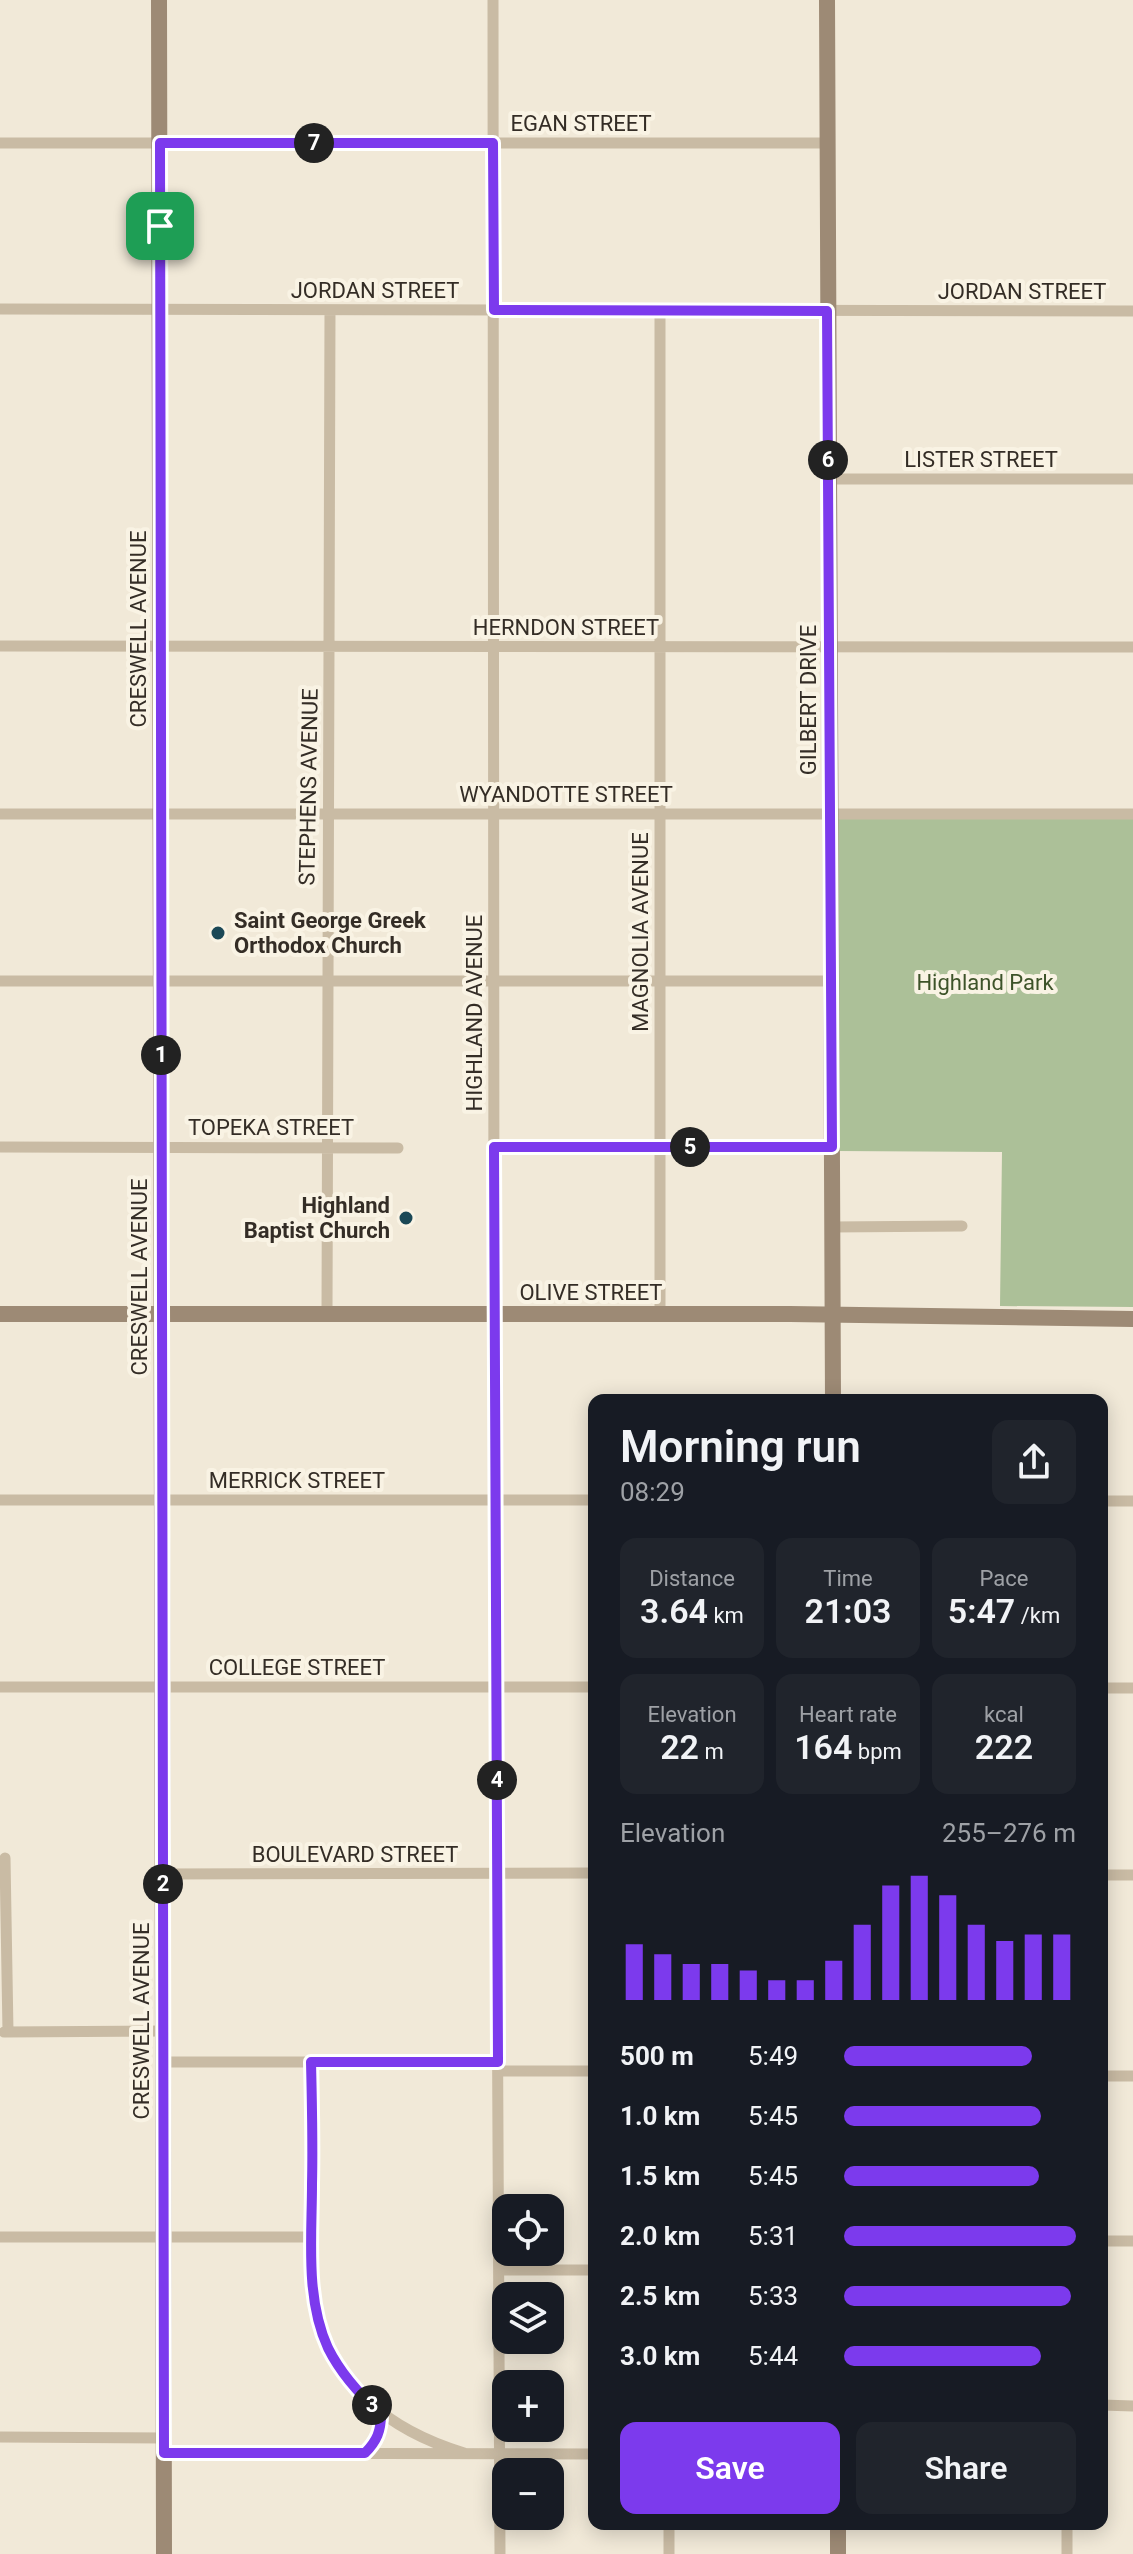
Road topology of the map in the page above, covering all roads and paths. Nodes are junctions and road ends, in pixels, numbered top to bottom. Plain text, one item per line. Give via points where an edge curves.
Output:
1 (159, 0) edge
2 (493, 0) edge
3 (827, 0) edge
4 (0, 143) edge
5 (160, 143) junction
6 (493, 143) junction
7 (827, 143) junction
8 (0, 309) edge
9 (160, 309) junction
10 (330, 310) junction
11 (494, 310) junction
12 (660, 311) junction
13 (827, 311) junction
14 (1133, 311) edge
15 (828, 479) junction
16 (1133, 479) edge
17 (0, 646) edge
18 (161, 646) junction
19 (330, 647) junction
20 (494, 647) junction
21 (661, 647) junction
22 (1133, 647) edge
23 (829, 648) junction
24 (0, 814) edge
25 (161, 814) junction
26 (327, 814) junction
27 (494, 814) junction
28 (660, 814) junction
29 (830, 814) junction
30 (1133, 814) edge
31 (0, 981) edge
32 (161, 981) junction
33 (326, 981) junction
34 (494, 981) junction
35 (660, 981) junction
36 (831, 981) junction
37 (0, 1147) edge
38 (161, 1147) junction
39 (494, 1147) junction
40 (661, 1147) junction
41 (832, 1147) junction
42 (327, 1148) junction
43 (398, 1148) dead end
44 (962, 1226) dead end
45 (832, 1227) junction
46 (327, 1313) junction
47 (0, 1314) edge
48 (161, 1314) junction
49 (494, 1314) junction
50 (660, 1314) junction
51 (832, 1315) junction
52 (1133, 1319) edge
53 (833, 1394) edge
54 (0, 1500) edge
55 (163, 1500) junction
56 (495, 1500) junction
57 (588, 1500) edge
58 (1108, 1501) edge
59 (1133, 1501) edge
60 (0, 1687) edge
61 (163, 1687) junction
62 (496, 1687) junction
63 (588, 1687) edge
64 (1108, 1688) edge
65 (1133, 1688) edge
66 (5, 1858) dead end
67 (497, 1873) junction
68 (588, 1873) edge
69 (163, 1874) junction
70 (1108, 1875) edge
71 (1133, 1875) edge
72 (163, 2031) junction
73 (4, 2032) edge
74 (163, 2062) junction
75 (311, 2062) junction
76 (498, 2066) junction
77 (588, 2071) edge
78 (1108, 2076) edge
79 (1133, 2076) edge
80 (0, 2237) edge
81 (164, 2237) junction
82 (312, 2237) junction
83 (1108, 2241) edge
84 (1133, 2241) edge
85 (499, 2270) junction
86 (588, 2270) edge
87 (1108, 2405) edge
88 (1133, 2406) edge
89 (381, 2414) junction
90 (0, 2437) edge
91 (164, 2446) junction
92 (365, 2453) junction
93 (464, 2453) junction
94 (500, 2454) junction
95 (588, 2454) edge
96 (669, 2530) edge
97 (838, 2530) edge
98 (1067, 2530) edge
99 (164, 2554) edge
100 (500, 2554) edge
101 (669, 2554) edge
102 (838, 2554) edge
103 (1067, 2554) edge

1 - 5 street, CRESWELL AVENUE
2 - 6 street, HIGHLAND AVENUE
3 - 7 street, GILBERT DRIVE
4 - 5 street, EGAN STREET
5 - 6 street, EGAN STREET
5 - 9 street, CRESWELL AVENUE
6 - 7 street, EGAN STREET
6 - 11 street, HIGHLAND AVENUE
7 - 13 street, GILBERT DRIVE
8 - 9 street, JORDAN STREET
9 - 10 street, JORDAN STREET
9 - 18 street, CRESWELL AVENUE
10 - 11 street, JORDAN STREET
10 - 19 street, STEPHENS AVENUE
11 - 12 street, JORDAN STREET
11 - 20 street, HIGHLAND AVENUE
12 - 13 street, JORDAN STREET
12 - 21 street, MAGNOLIA AVENUE
13 - 14 street, JORDAN STREET
13 - 15 street, GILBERT DRIVE
15 - 16 street, LISTER STREET
15 - 23 street, GILBERT DRIVE
17 - 18 street, HERNDON STREET
18 - 19 street, HERNDON STREET
18 - 25 street, CRESWELL AVENUE
19 - 20 street, HERNDON STREET
19 - 26 street, STEPHENS AVENUE
20 - 21 street, HERNDON STREET
20 - 27 street, HIGHLAND AVENUE
21 - 23 street, HERNDON STREET
21 - 28 street, MAGNOLIA AVENUE
22 - 23 street, HERNDON STREET
23 - 29 street, GILBERT DRIVE
24 - 25 street, WYANDOTTE STREET
25 - 26 street, WYANDOTTE STREET
25 - 32 street, CRESWELL AVENUE
26 - 27 street, WYANDOTTE STREET
26 - 33 street, STEPHENS AVENUE
27 - 28 street, WYANDOTTE STREET
27 - 34 street, HIGHLAND AVENUE
28 - 29 street, WYANDOTTE STREET
28 - 35 street, MAGNOLIA AVENUE
29 - 30 street, WYANDOTTE STREET
29 - 36 street, GILBERT DRIVE
31 - 32 street
32 - 33 street
32 - 38 street, CRESWELL AVENUE
33 - 34 street
33 - 42 street, STEPHENS AVENUE
34 - 35 street
34 - 39 street, HIGHLAND AVENUE
35 - 36 street
35 - 40 street, MAGNOLIA AVENUE
36 - 41 street, GILBERT DRIVE
37 - 38 street, TOPEKA STREET
38 - 42 street, TOPEKA STREET
38 - 48 street, CRESWELL AVENUE
39 - 40 street
39 - 49 street, HIGHLAND AVENUE
40 - 41 street
40 - 50 street, MAGNOLIA AVENUE
41 - 45 street, GILBERT DRIVE
42 - 43 street, TOPEKA STREET
42 - 46 street, STEPHENS AVENUE
44 - 45 street
45 - 51 street, GILBERT DRIVE
46 - 48 street, OLIVE STREET
46 - 49 street, OLIVE STREET
47 - 48 street, OLIVE STREET
48 - 55 street, CRESWELL AVENUE
49 - 50 street, OLIVE STREET
49 - 56 street, HIGHLAND AVENUE
50 - 51 street, OLIVE STREET
51 - 52 street, OLIVE STREET
51 - 53 street, GILBERT DRIVE
54 - 55 street, MERRICK STREET
55 - 56 street, MERRICK STREET
55 - 61 street, CRESWELL AVENUE
56 - 57 street, MERRICK STREET
56 - 62 street, HIGHLAND AVENUE
58 - 59 street
60 - 61 street, COLLEGE STREET
61 - 62 street, COLLEGE STREET
61 - 69 street, CRESWELL AVENUE
62 - 63 street, COLLEGE STREET
62 - 67 street, HIGHLAND AVENUE
64 - 65 street
66 - 73 street
67 - 68 street, BOULEVARD STREET
67 - 69 street, BOULEVARD STREET
67 - 76 street, HIGHLAND AVENUE
69 - 72 street, CRESWELL AVENUE
70 - 71 street
72 - 73 street
72 - 74 street, CRESWELL AVENUE
74 - 75 street
74 - 81 street, CRESWELL AVENUE
75 - 76 street
75 - 82 street
76 - 77 street
76 - 85 street, HIGHLAND AVENUE
78 - 79 street
80 - 81 street
81 - 82 street
81 - 91 street, CRESWELL AVENUE
82 - 89 street via 323,2334 350,2382
83 - 84 street
85 - 86 street
85 - 94 street, HIGHLAND AVENUE
87 - 88 street
89 - 92 street via 375,2444
89 - 93 street via 419,2438
90 - 91 street
91 - 92 street
91 - 99 street, CRESWELL AVENUE
92 - 93 street
93 - 94 street
94 - 95 street
94 - 100 street, HIGHLAND AVENUE
96 - 101 street
97 - 102 street
98 - 103 street

